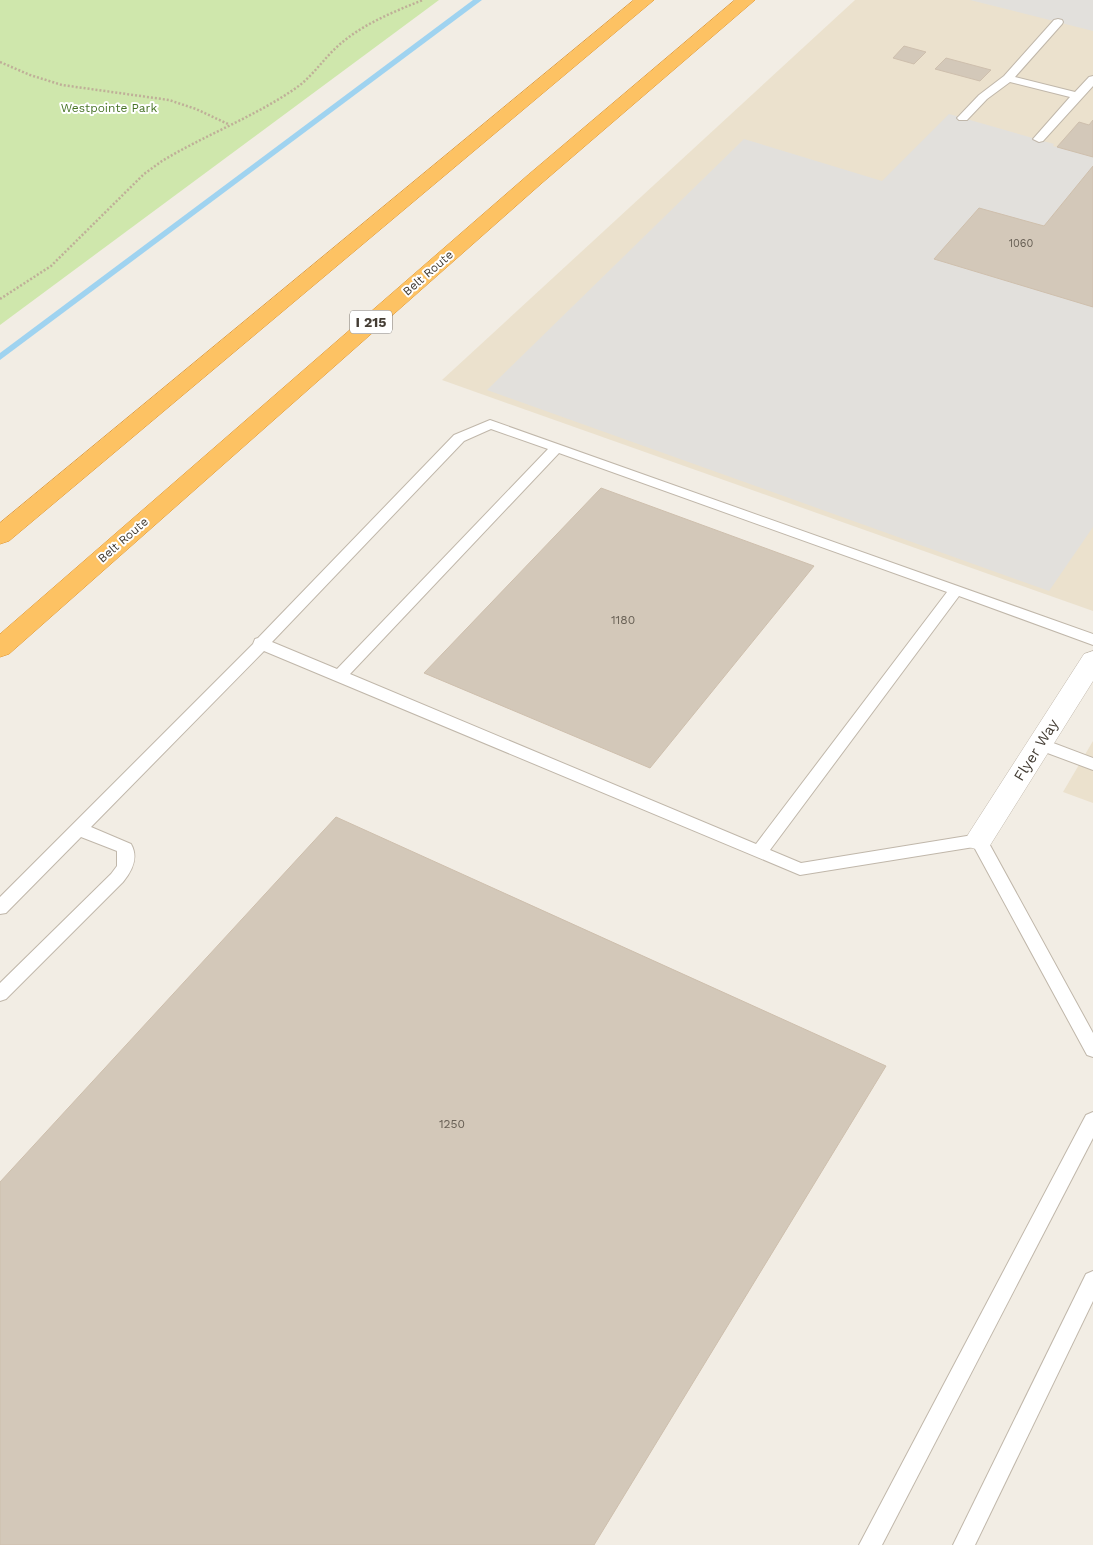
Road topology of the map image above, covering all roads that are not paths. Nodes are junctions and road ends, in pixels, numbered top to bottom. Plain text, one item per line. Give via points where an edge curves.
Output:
1 (746, 0) edge
2 (644, 1) edge
3 (1058, 22) dead end
4 (1008, 78) junction
5 (1093, 79) edge
6 (1078, 96) junction
7 (963, 118) dead end
8 (1039, 139) dead end
9 (557, 448) junction
10 (0, 536) edge
11 (956, 590) junction
12 (1093, 640) edge
13 (260, 643) junction
14 (0, 648) edge
15 (1093, 660) edge
16 (339, 676) junction
17 (1040, 744) junction
18 (1093, 764) edge
19 (78, 830) junction
20 (979, 840) junction
21 (759, 852) junction
22 (0, 908) edge
23 (0, 994) edge
24 (1093, 1050) edge
25 (1093, 1120) edge
26 (1093, 1280) edge
27 (870, 1545) edge
28 (964, 1545) edge

1 - 14 highway, Belt Route / I 215 via 535,179
2 - 10 highway
3 - 4 lane
4 - 6 lane
4 - 7 lane
5 - 6 lane
6 - 8 lane
9 - 11 lane
9 - 13 lane via 490,424 458,438
9 - 16 lane
11 - 12 lane
11 - 21 lane
13 - 16 lane
13 - 19 lane via 216,692
15 - 17 street, Flyer Way
16 - 21 lane
17 - 18 lane
17 - 20 street, Flyer Way
19 - 22 lane
19 - 23 lane via 125,848 126,867
20 - 21 lane via 800,869
20 - 24 lane
25 - 27 lane
26 - 28 lane

